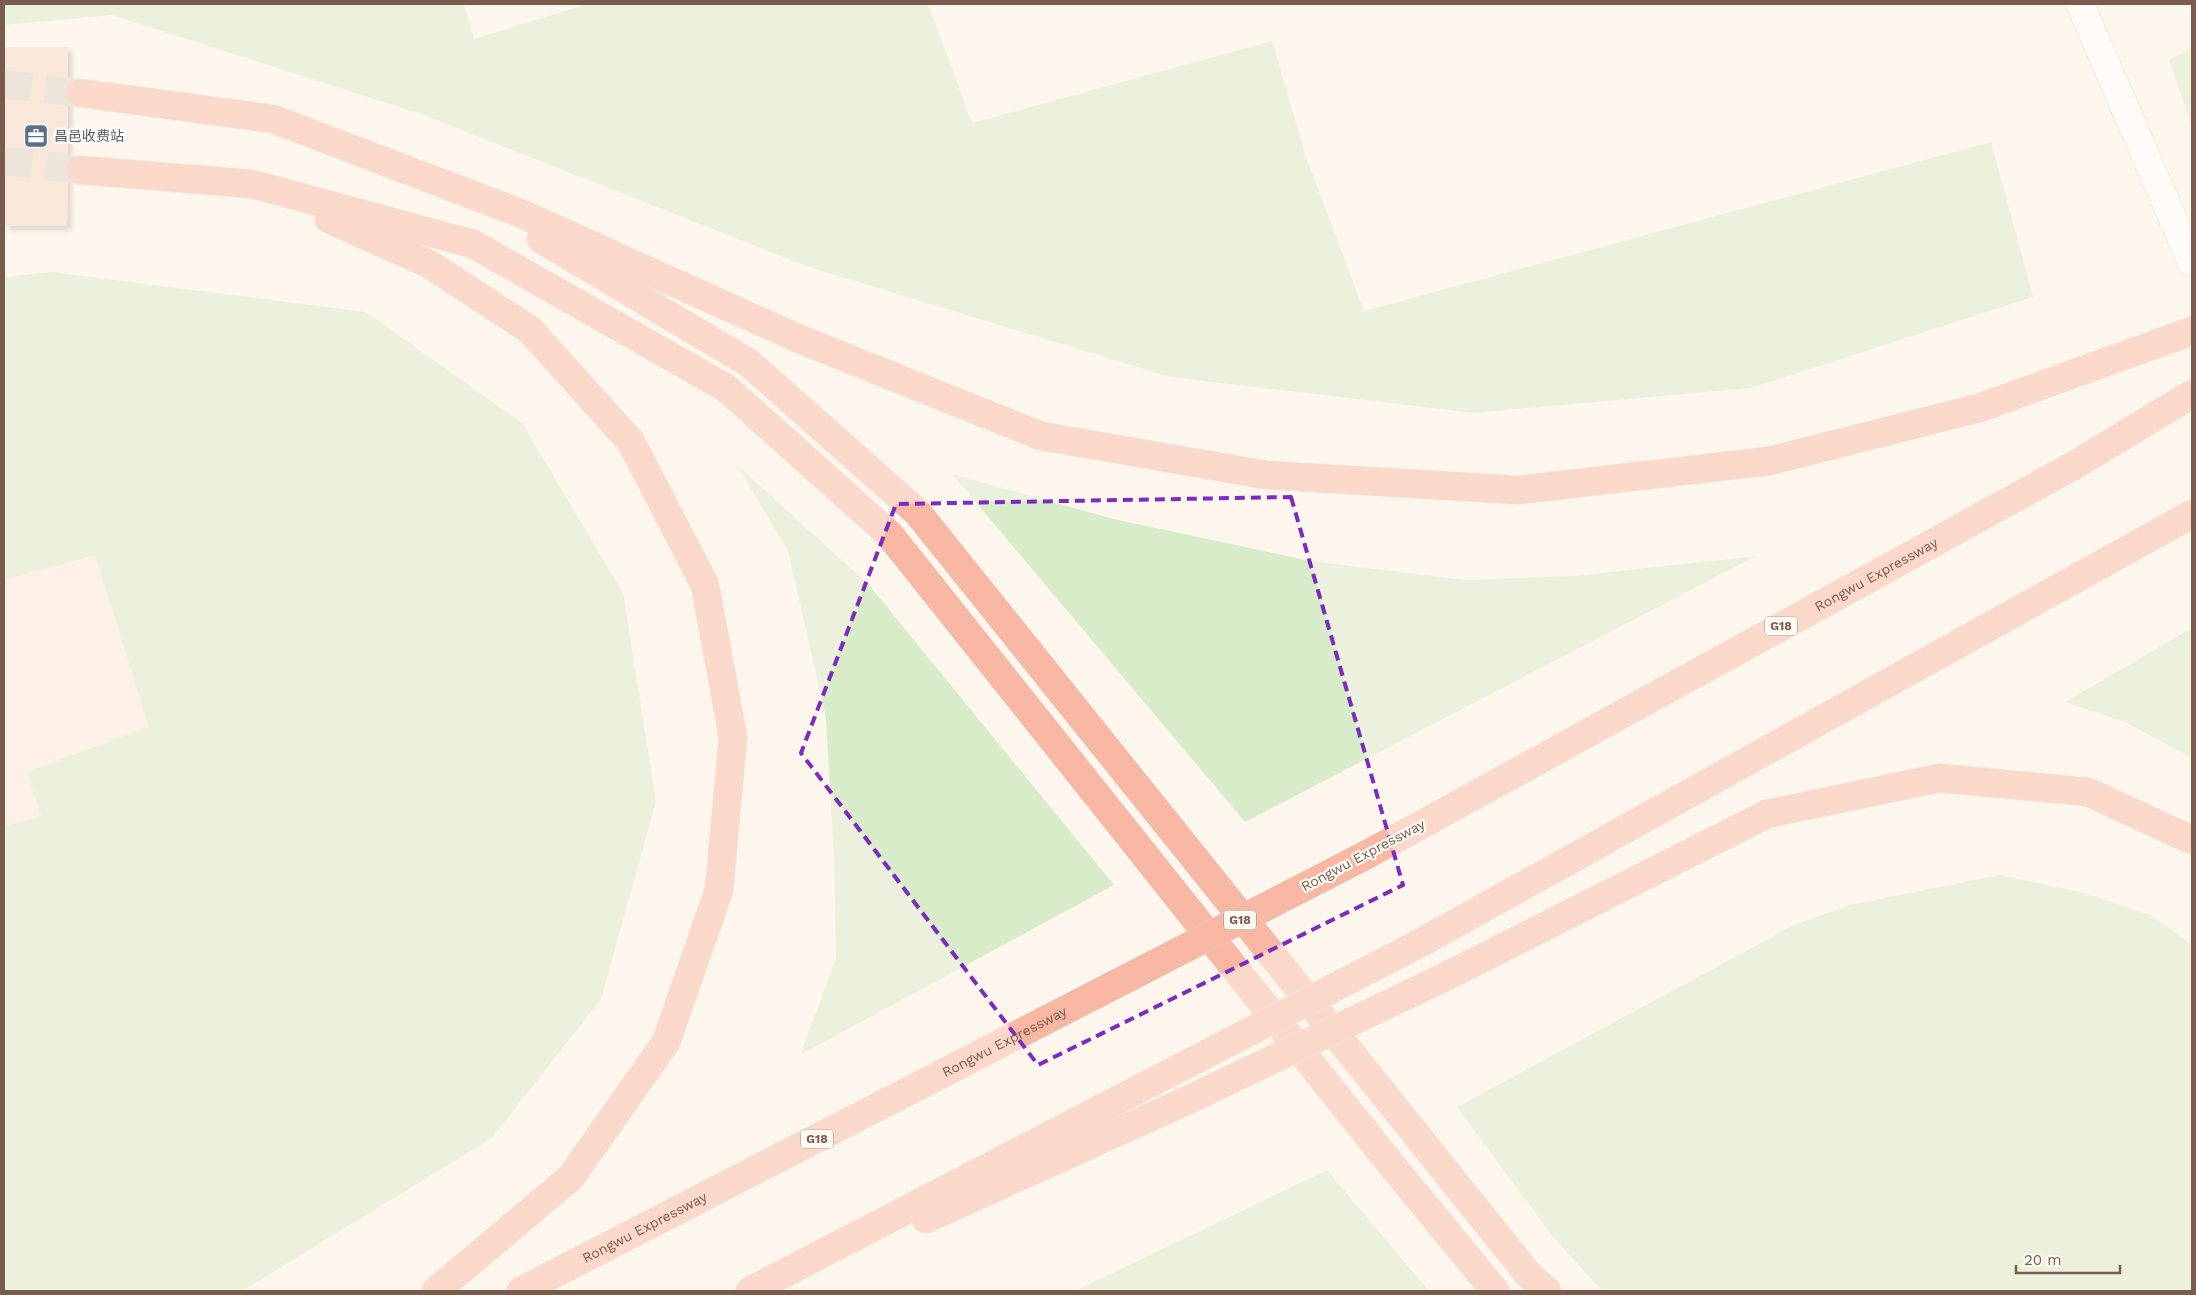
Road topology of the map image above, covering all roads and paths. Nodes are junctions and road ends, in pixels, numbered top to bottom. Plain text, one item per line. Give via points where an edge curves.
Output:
1 (2080, 4) edge
2 (80, 93) tunnel mouth
3 (274, 119) junction
4 (80, 170) tunnel mouth
5 (252, 184) junction
6 (2192, 263) edge
7 (2192, 330) edge
8 (2192, 394) edge
9 (2192, 514) edge
10 (2192, 840) edge
11 (436, 1291) edge
12 (521, 1291) edge
13 (750, 1291) edge
14 (767, 1291) edge
15 (1495, 1291) edge
16 (1547, 1291) edge

1 - 6 street
2 - 3 highway
3 - 7 highway via 520,213 797,338 1041,436 1266,475 1518,490 1769,461 1979,408
3 - 16 highway via 525,229 749,363 917,512 1528,1274
4 - 5 highway
5 - 11 highway via 429,264 530,330 631,442 705,585 733,737 719,890 666,1042 570,1177
5 - 15 highway via 473,244 726,388 888,534
8 - 12 highway, Rongwu Expressway / G18, bridge via 2073,466 1368,854
9 - 13 highway, bridge via 1422,942
10 - 14 highway, bridge via 2088,792 1939,778 1767,814 1449,975 1188,1100

